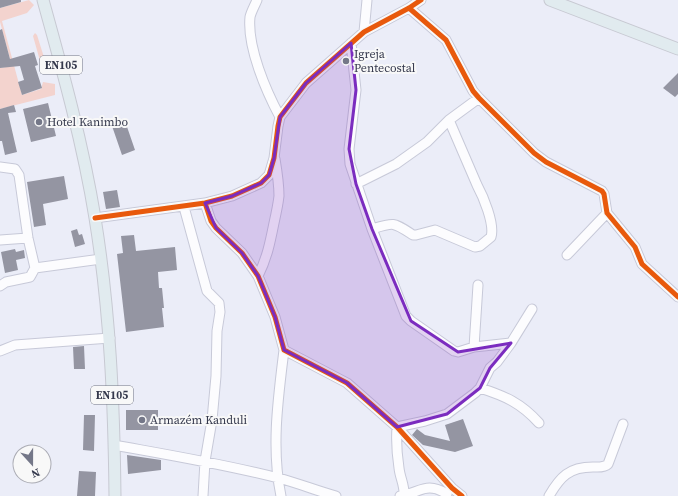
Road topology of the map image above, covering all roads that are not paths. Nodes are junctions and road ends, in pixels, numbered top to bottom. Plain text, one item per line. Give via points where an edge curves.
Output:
1 (44, 0) edge
2 (257, 0) edge
3 (367, 0) edge
4 (421, 0) edge
5 (550, 0) edge
6 (409, 8) junction
7 (364, 32) junction
8 (351, 42) junction
9 (678, 49) edge
10 (479, 98) junction
11 (280, 117) junction
12 (450, 120) junction
13 (274, 158) junction
14 (0, 167) edge
15 (356, 184) junction
16 (205, 203) junction
17 (184, 206) junction
18 (607, 213) junction
19 (95, 218) junction
20 (372, 229) junction
21 (28, 238) junction
22 (0, 240) edge
23 (567, 255) dead end
24 (101, 259) junction
25 (35, 268) junction
26 (258, 276) junction
27 (478, 285) dead end
28 (0, 286) edge
29 (676, 291) edge
30 (532, 309) dead end
31 (110, 338) junction
32 (512, 343) junction
33 (474, 347) junction
34 (284, 350) junction
35 (0, 351) edge
36 (480, 388) junction
37 (539, 423) dead end
38 (623, 424) dead end
39 (396, 427) junction
40 (114, 445) junction
41 (205, 461) junction
42 (277, 478) junction
43 (448, 493) edge
44 (115, 496) edge
45 (203, 496) edge
46 (281, 496) edge
47 (336, 496) edge
48 (403, 496) edge
49 (462, 496) edge
50 (549, 496) edge

1 - 19 main road, EN105 via 78,130
2 - 11 street via 250,15 253,45 268,96
3 - 7 street
4 - 6 street
5 - 9 main road
6 - 7 street
6 - 10 street via 446,40
7 - 8 street
8 - 11 street via 306,83
8 - 15 street via 356,90 349,149
10 - 12 street
10 - 18 street via 534,153 546,162 602,191
11 - 13 street
12 - 15 street via 396,164
12 - 20 street via 482,194 491,237 475,247 435,230 413,235 396,224
13 - 16 street via 269,175 261,183 232,196
13 - 26 street via 278,188 277,211 266,261
14 - 21 street via 15,169 19,175
15 - 20 street
16 - 17 street
16 - 26 street via 216,228 242,253
17 - 19 street
17 - 41 street via 207,291 219,303 220,312 212,420
18 - 23 street
18 - 29 street via 635,247 642,264
19 - 24 main road, EN105
20 - 33 street via 406,316 411,322 454,351
21 - 22 street
21 - 25 street
24 - 25 street
24 - 31 main road, EN105
25 - 28 street via 30,277 6,282
26 - 34 street via 275,317
27 - 33 street
30 - 32 street
31 - 35 street via 15,345
31 - 40 main road, EN105
32 - 33 street
32 - 36 street via 490,368
34 - 39 street via 347,383
34 - 42 street via 276,421
36 - 37 street via 516,402
36 - 39 street via 447,414
38 - 50 street via 608,464 566,473 559,479
39 - 43 street
39 - 48 street
40 - 41 street
40 - 44 main road, EN105
41 - 42 street
41 - 45 street
42 - 46 street
42 - 47 street
43 - 48 street via 437,488 425,488
43 - 49 street

